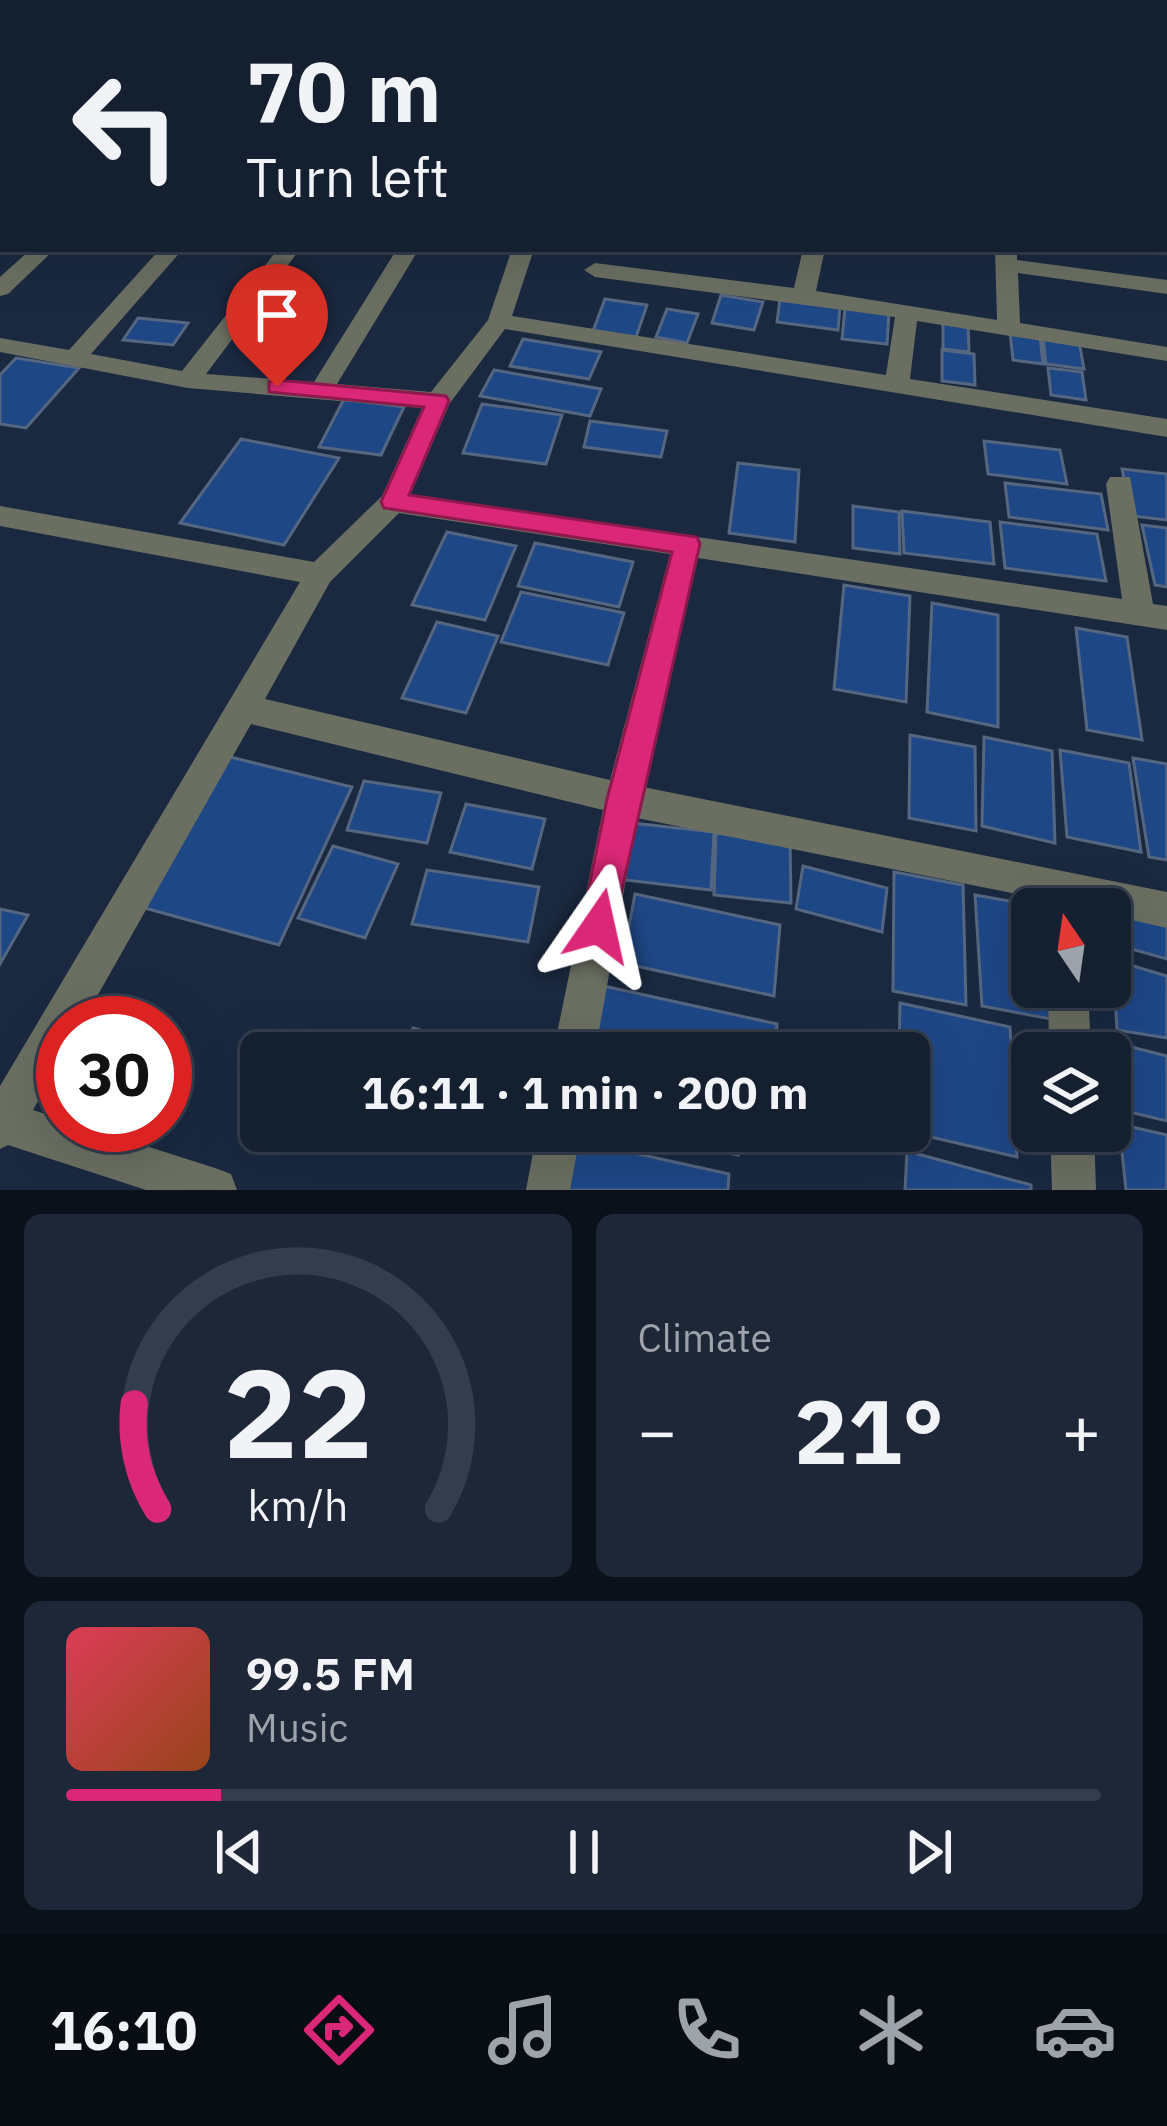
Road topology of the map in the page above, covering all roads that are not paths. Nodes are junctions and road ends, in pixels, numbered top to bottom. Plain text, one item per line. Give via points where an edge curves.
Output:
1 (41, 252) edge
2 (169, 252) edge
3 (287, 252) edge
4 (405, 252) edge
5 (522, 252) edge
6 (813, 252) edge
7 (1006, 257) edge
8 (595, 270) dead end
9 (1167, 287) edge
10 (0, 289) edge
11 (804, 296) junction
12 (907, 313) junction
13 (499, 321) junction
14 (1009, 329) junction
15 (0, 345) edge
16 (1167, 354) edge
17 (74, 359) junction
18 (188, 380) junction
19 (897, 384) junction
20 (321, 391) junction
21 (438, 401) junction
22 (1167, 428) edge
23 (1120, 484) dead end
24 (393, 502) junction
25 (0, 516) edge
26 (687, 544) junction
27 (320, 574) junction
28 (1153, 615) edge
29 (243, 707) junction
30 (623, 799) junction
31 (1021, 888) edge
32 (1131, 906) edge
33 (1167, 910) edge
34 (578, 1032) edge
35 (2, 1125) edge
36 (555, 1152) edge
37 (1073, 1152) edge
38 (215, 1190) edge
39 (548, 1190) edge
40 (1074, 1190) edge

1 - 10 street
2 - 17 street
3 - 18 street
4 - 20 street
5 - 13 street
6 - 11 street
7 - 9 street
7 - 14 street
8 - 11 street
11 - 12 street
12 - 14 street
12 - 19 street
13 - 19 street
13 - 21 street
14 - 16 street
15 - 17 street
17 - 18 street
18 - 20 street
19 - 22 street
20 - 21 street
21 - 24 street
23 - 28 street
24 - 26 street
24 - 27 street
25 - 27 street
26 - 28 street
26 - 30 street
27 - 29 street
29 - 30 street
29 - 35 street
30 - 31 street
30 - 34 street
32 - 33 street
35 - 38 street
36 - 39 street
37 - 40 street

